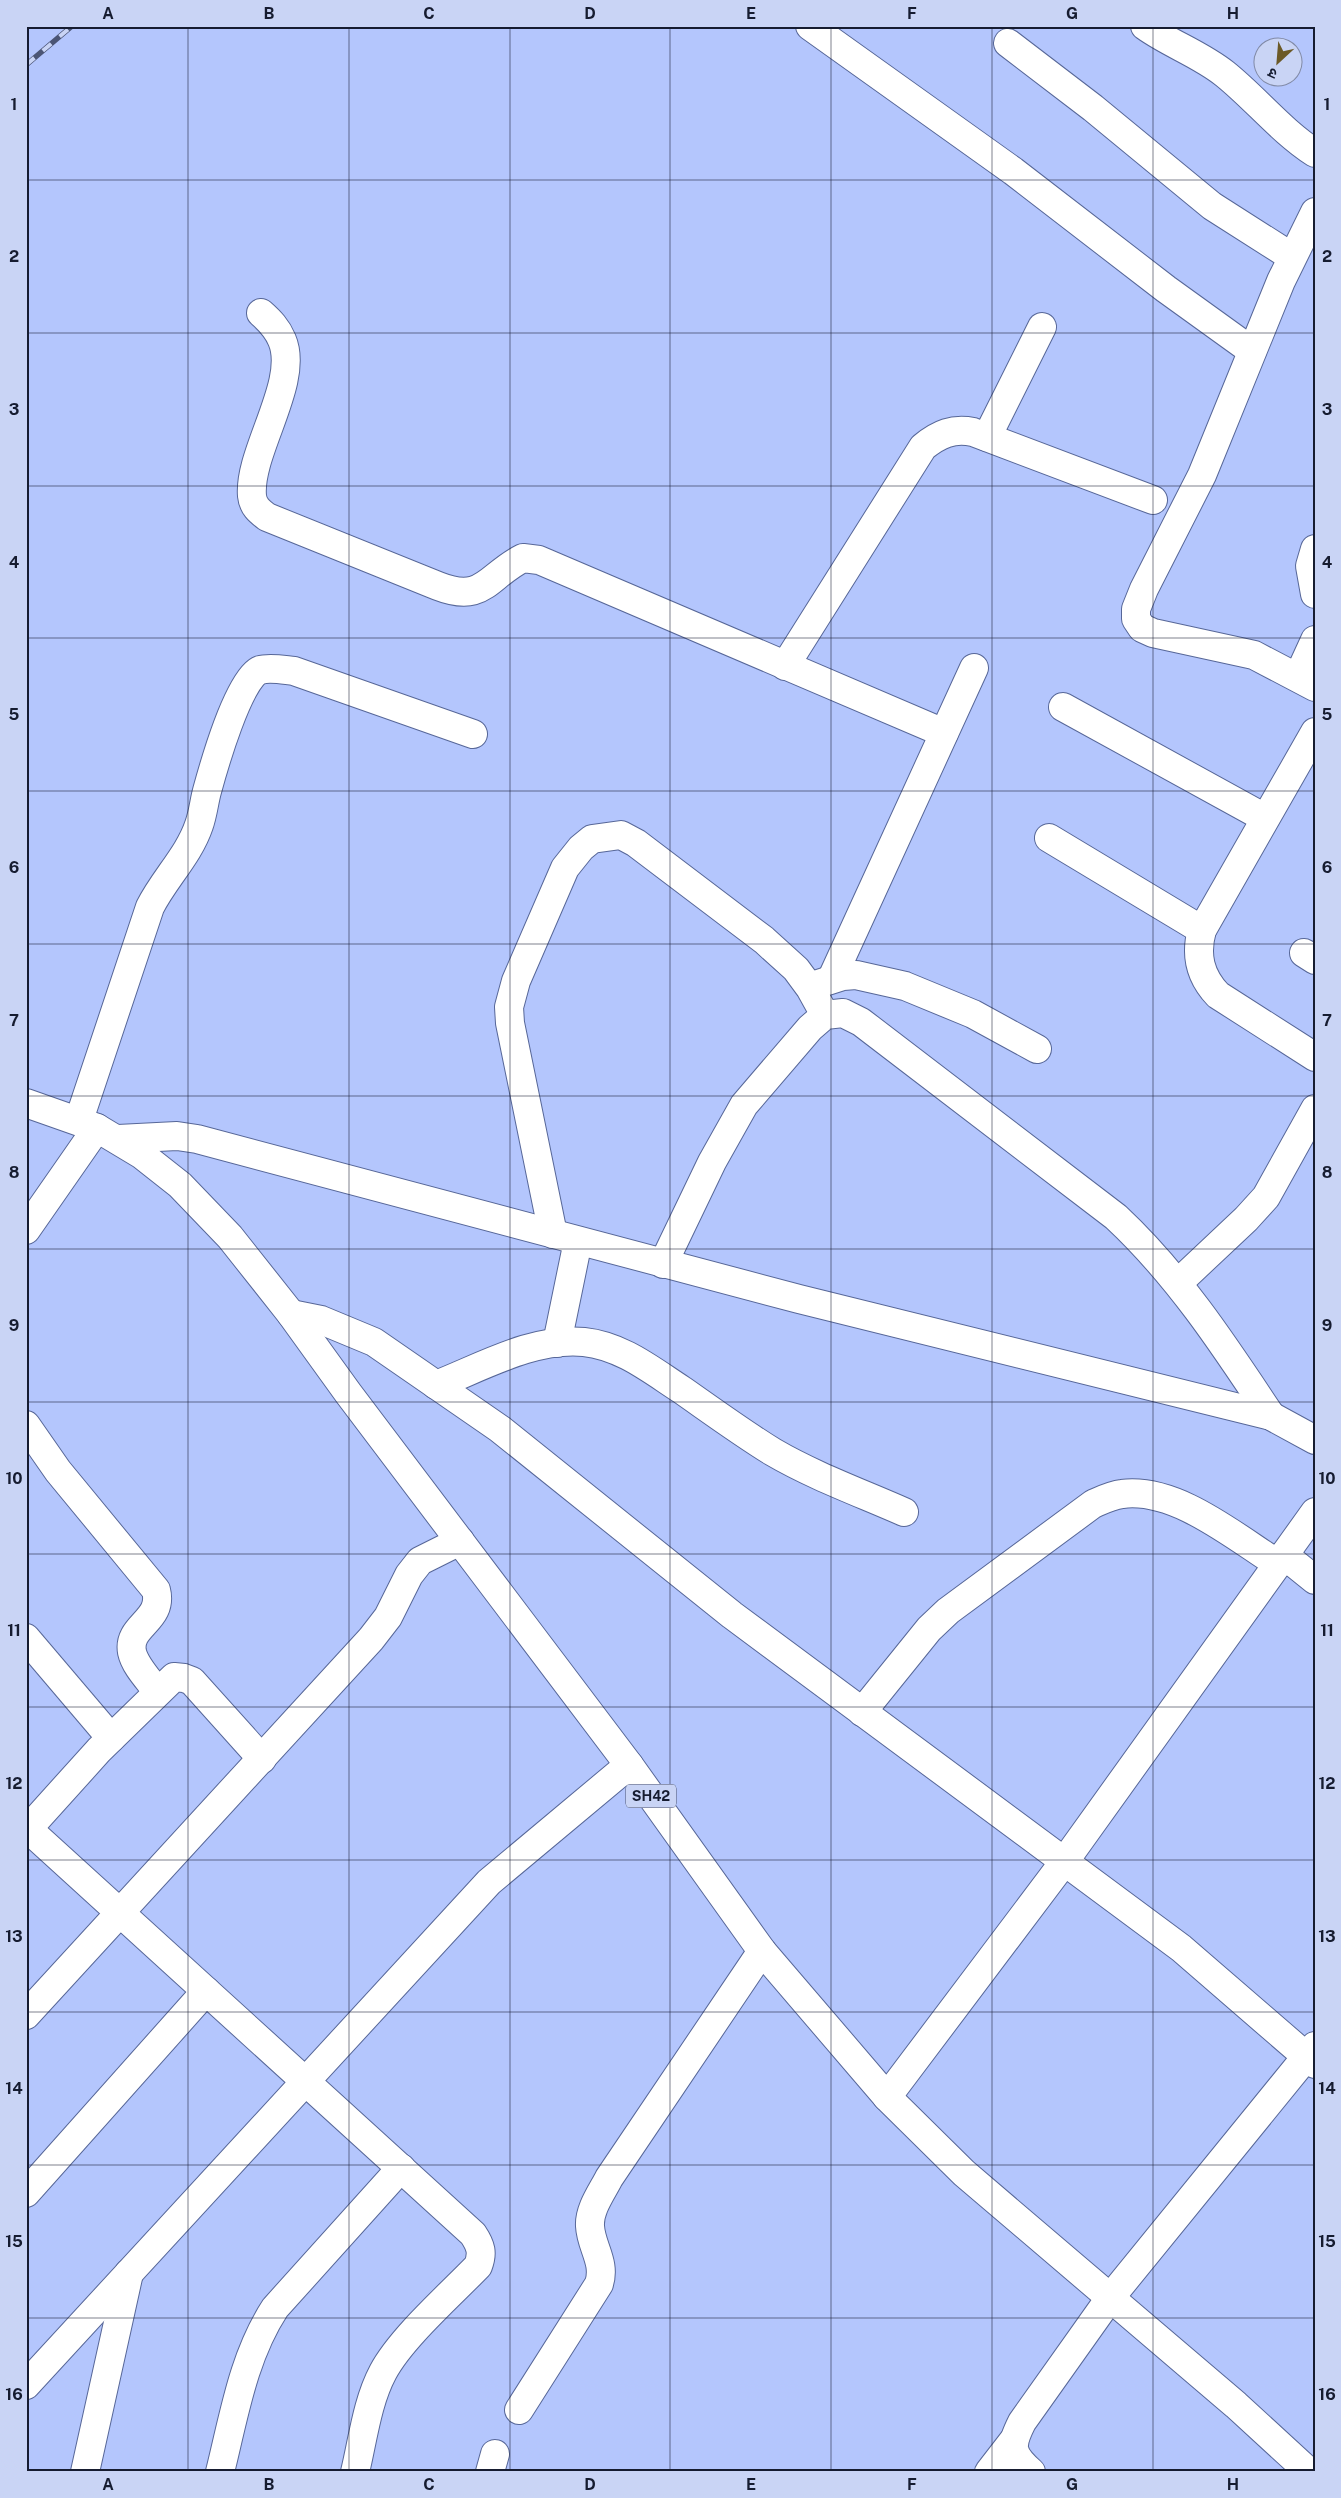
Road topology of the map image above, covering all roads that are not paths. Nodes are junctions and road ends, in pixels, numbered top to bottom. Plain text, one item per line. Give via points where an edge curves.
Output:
1 (810, 26) edge
2 (1145, 26) edge
3 (1008, 43) dead end
4 (1315, 153) edge
5 (1315, 212) edge
6 (1292, 258) junction
7 (261, 313) dead end
8 (1042, 327) dead end
9 (1252, 351) junction
10 (987, 437) junction
11 (1152, 500) dead end
12 (1315, 549) edge
13 (1315, 594) edge
14 (1315, 640) edge
15 (785, 666) junction
16 (974, 668) dead end
17 (1306, 682) edge
18 (1063, 707) dead end
19 (1315, 732) edge
20 (944, 733) junction
21 (473, 734) dead end
22 (1266, 818) junction
23 (1049, 838) dead end
24 (1202, 930) junction
25 (821, 983) junction
26 (825, 1015) junction
27 (1037, 1049) dead end
28 (1315, 1057) edge
29 (26, 1103) edge
30 (1315, 1109) edge
31 (98, 1129) junction
32 (26, 1230) edge
33 (565, 1238) junction
34 (663, 1264) junction
35 (1178, 1283) junction
36 (291, 1314) junction
37 (557, 1343) junction
38 (436, 1385) junction
39 (1271, 1416) junction
40 (26, 1425) edge
41 (1315, 1440) edge
42 (904, 1512) dead end
43 (1315, 1512) edge
44 (460, 1541) junction
45 (1281, 1560) junction
46 (1315, 1580) edge
47 (26, 1638) edge
48 (157, 1692) junction
49 (862, 1712) junction
50 (111, 1738) junction
51 (262, 1759) junction
52 (629, 1765) junction
53 (27, 1830) edge
54 (1064, 1862) junction
55 (119, 1912) junction
56 (762, 1951) junction
57 (206, 1991) junction
58 (26, 2015) edge
59 (1312, 2056) edge
60 (305, 2080) junction
61 (887, 2097) junction
62 (401, 2168) junction
63 (26, 2193) edge
64 (129, 2273) junction
65 (1110, 2298) junction
66 (26, 2384) edge
67 (520, 2410) dead end
68 (1013, 2441) junction
69 (85, 2472) edge
70 (220, 2472) edge
71 (354, 2472) edge
72 (989, 2472) edge
73 (1031, 2472) edge
74 (1309, 2472) edge

1 - 9 street via 1013,171
2 - 4 street via 1223,73 1293,138
3 - 6 street via 1212,206
5 - 6 street
6 - 9 street
7 - 15 street via 275,326 283,341 285,357 284,378 252,490 254,504 266,517 461,593 476,591 523,558 539,560
8 - 10 street
9 - 17 street via 1202,475 1144,589 1136,609 1136,620 1142,628 1153,633 1254,655
10 - 11 street
10 - 15 street via 959,429 941,435 923,447
12 - 13 street via 1310,566
14 - 17 street
15 - 20 street
16 - 20 street
18 - 22 street
19 - 22 street
20 - 25 street
21 - 31 street via 294,671 259,670 250,677 233,712 206,792 200,824 150,907
22 - 24 street
23 - 24 street
24 - 28 street via 1198,956 1212,988
25 - 26 street
25 - 27 street via 856,975 906,986 973,1014
25 - 33 street via 796,969 764,940 636,842 621,835 607,836 592,840 581,848 565,868 516,981 509,1007 510,1023
26 - 34 street via 744,1105 712,1162
26 - 35 street via 843,1013 861,1022 1116,1217
29 - 31 street, SH42
30 - 35 street via 1266,1197
31 - 32 street
31 - 33 street via 197,1139
31 - 36 street, SH42 via 142,1154 180,1185 230,1237
33 - 34 street
33 - 37 street
34 - 39 street
35 - 39 street via 1208,1321
36 - 38 street via 321,1320 374,1342
36 - 44 street, SH42
37 - 38 street via 524,1350
37 - 42 street via 583,1342 620,1351 774,1452
38 - 49 street via 500,1429 732,1615
39 - 41 street
40 - 48 street via 58,1471 156,1590 157,1608 140,1627 132,1651
43 - 45 street
44 - 51 street via 420,1562 388,1617
44 - 52 street, SH42
45 - 46 street
45 - 49 street via 1174,1501 1139,1494 1108,1497 1093,1504 948,1611 929,1629
45 - 54 street
47 - 50 street
48 - 50 street
48 - 51 street via 174,1677 192,1682
49 - 54 street
50 - 53 street
51 - 55 street
52 - 56 street, SH42
52 - 60 street via 489,1882
53 - 55 street
54 - 59 street via 1181,1948
54 - 61 street
55 - 57 street
55 - 58 street
56 - 61 street, SH42
56 - 67 street via 609,2178 594,2208 590,2225 602,2273 599,2284
57 - 60 street
57 - 63 street
59 - 65 street
60 - 62 street
60 - 64 street
61 - 65 street, SH42 via 964,2173
62 - 70 street via 275,2308 264,2325 247,2365
62 - 71 street via 474,2234 481,2256 478,2266 418,2328 383,2372
64 - 66 street
64 - 69 street
65 - 68 street via 1022,2422
65 - 74 street, SH42
68 - 72 street
68 - 73 street via 1014,2454

